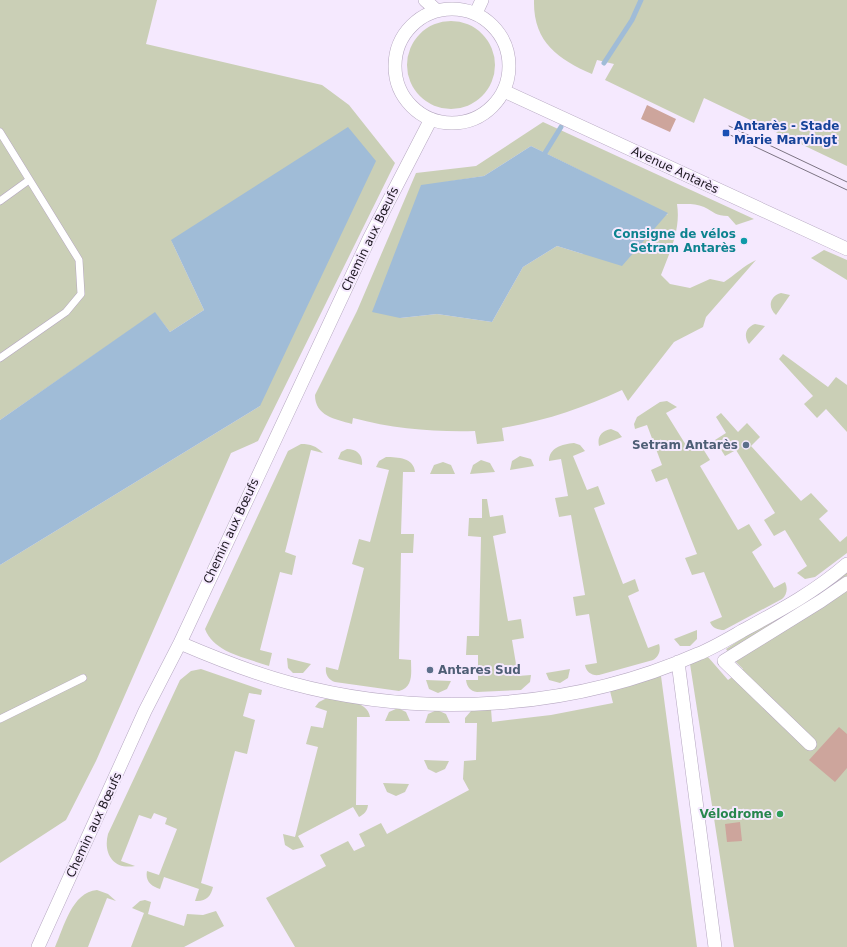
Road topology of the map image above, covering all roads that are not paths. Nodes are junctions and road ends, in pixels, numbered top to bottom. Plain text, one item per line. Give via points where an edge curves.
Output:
1 (425, 0) edge
2 (482, 0) edge
3 (436, 10) junction
4 (476, 13) junction
5 (504, 91) junction
6 (431, 119) junction
7 (0, 132) edge
8 (29, 180) junction
9 (0, 201) edge
10 (847, 249) edge
11 (0, 358) edge
12 (847, 564) edge
13 (847, 583) edge
14 (180, 643) junction
15 (678, 662) junction
16 (83, 678) dead end
17 (0, 719) edge
18 (810, 744) dead end
19 (38, 947) edge
20 (715, 947) edge

1 - 3 street
2 - 4 street
3 - 4 street via 450,8
3 - 6 street via 420,18 407,30 398,45 394,63 396,80 403,97 415,110
4 - 5 street via 491,23 502,38 509,55 509,73
5 - 6 street via 494,105 481,116 465,122 448,123
5 - 10 street, Avenue Antarès
6 - 14 street, Chemin aux Bœufs via 369,239
7 - 8 lane
8 - 9 lane
8 - 11 lane via 79,260 81,294 66,312
12 - 15 street via 790,606
13 - 18 street via 724,661
14 - 15 street via 240,667 290,683 392,702 444,704 496,703 548,697 600,687
14 - 19 street, Chemin aux Bœufs via 145,711
15 - 20 street
16 - 17 lane

